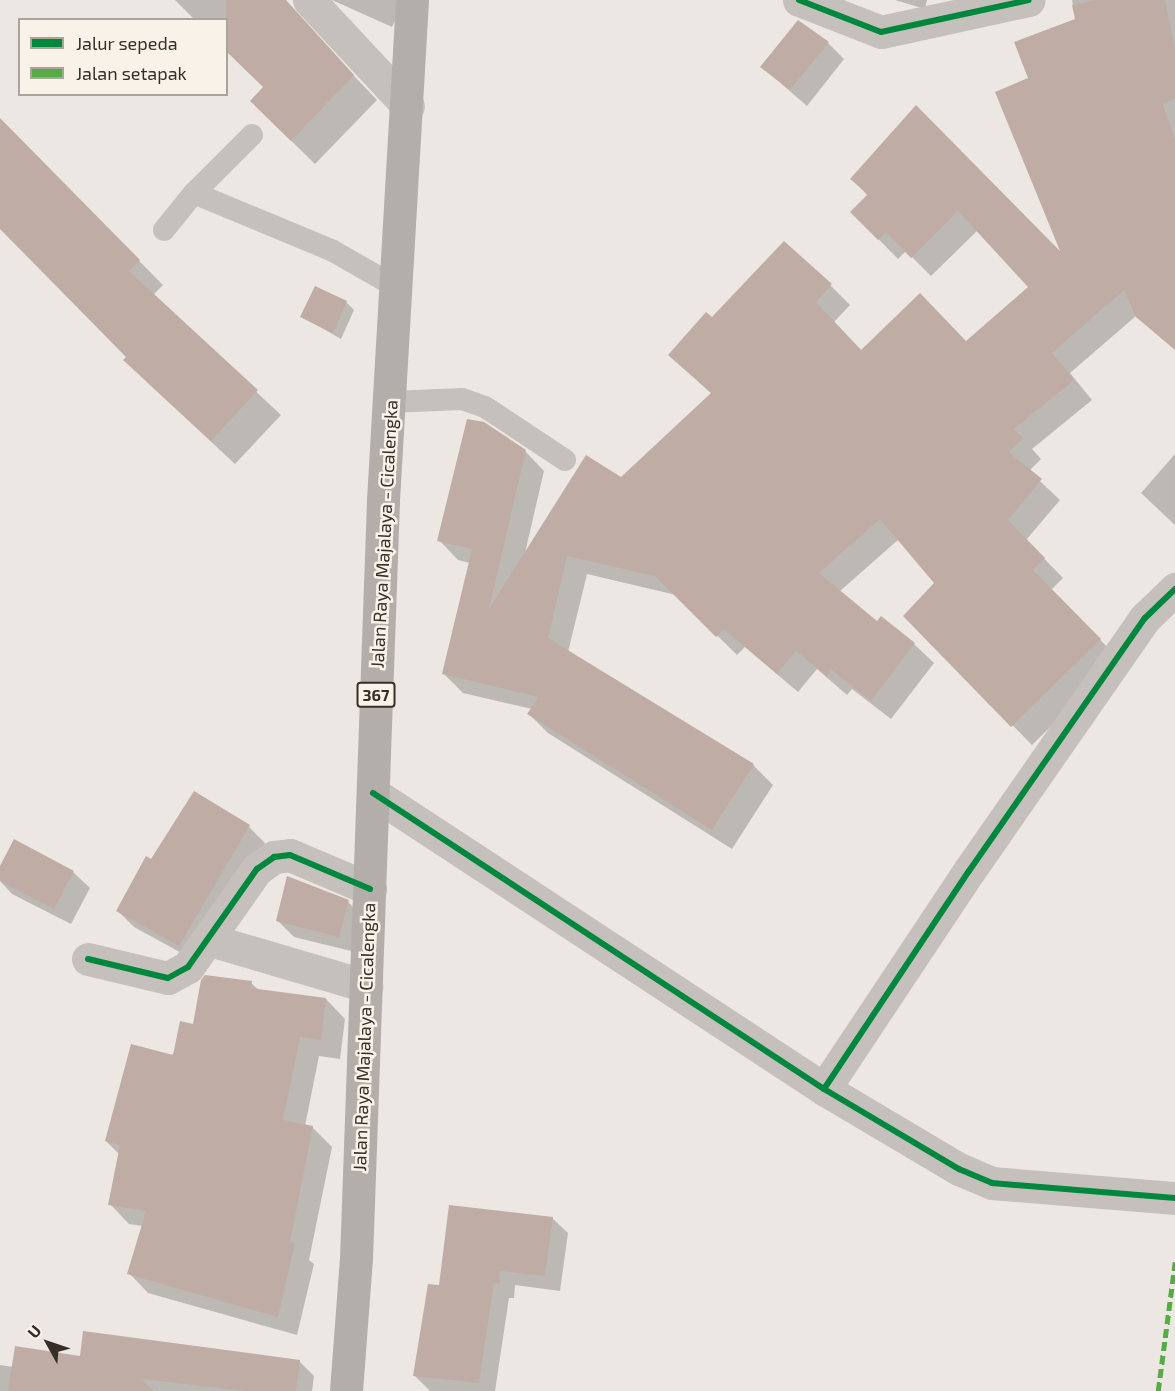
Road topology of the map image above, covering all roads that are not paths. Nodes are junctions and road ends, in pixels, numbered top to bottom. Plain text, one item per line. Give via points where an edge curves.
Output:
1 (309, 0) edge
2 (412, 0) edge
3 (799, 0) edge
4 (1029, 0) edge
5 (408, 106) junction
6 (252, 135) dead end
7 (194, 193) junction
8 (164, 230) dead end
9 (396, 287) junction
10 (390, 402) junction
11 (566, 460) dead end
12 (1175, 589) edge
13 (373, 793) junction
14 (370, 889) junction
15 (210, 940) junction
16 (88, 959) dead end
17 (366, 986) junction
18 (824, 1089) junction
19 (1175, 1198) edge
20 (346, 1391) edge

1 - 5 street
2 - 5 main road, Jalan Raya Majalaya - Cicalengka / 367
3 - 4 street via 880,32
5 - 9 main road, Jalan Raya Majalaya - Cicalengka / 367
6 - 7 lane
7 - 8 lane
7 - 9 lane via 333,251
9 - 10 main road, Jalan Raya Majalaya - Cicalengka / 367
10 - 11 lane via 462,399 485,406
10 - 13 main road, Jalan Raya Majalaya - Cicalengka / 367
12 - 18 street via 1164,596 1132,638 969,871
13 - 14 main road, Jalan Raya Majalaya - Cicalengka / 367
13 - 18 street
14 - 15 street via 290,855 274,856 257,869
14 - 17 main road, Jalan Raya Majalaya - Cicalengka / 367
15 - 16 street via 188,968 168,978
15 - 17 street
17 - 20 main road, Jalan Raya Majalaya - Cicalengka / 367
18 - 19 street via 959,1169 992,1183

